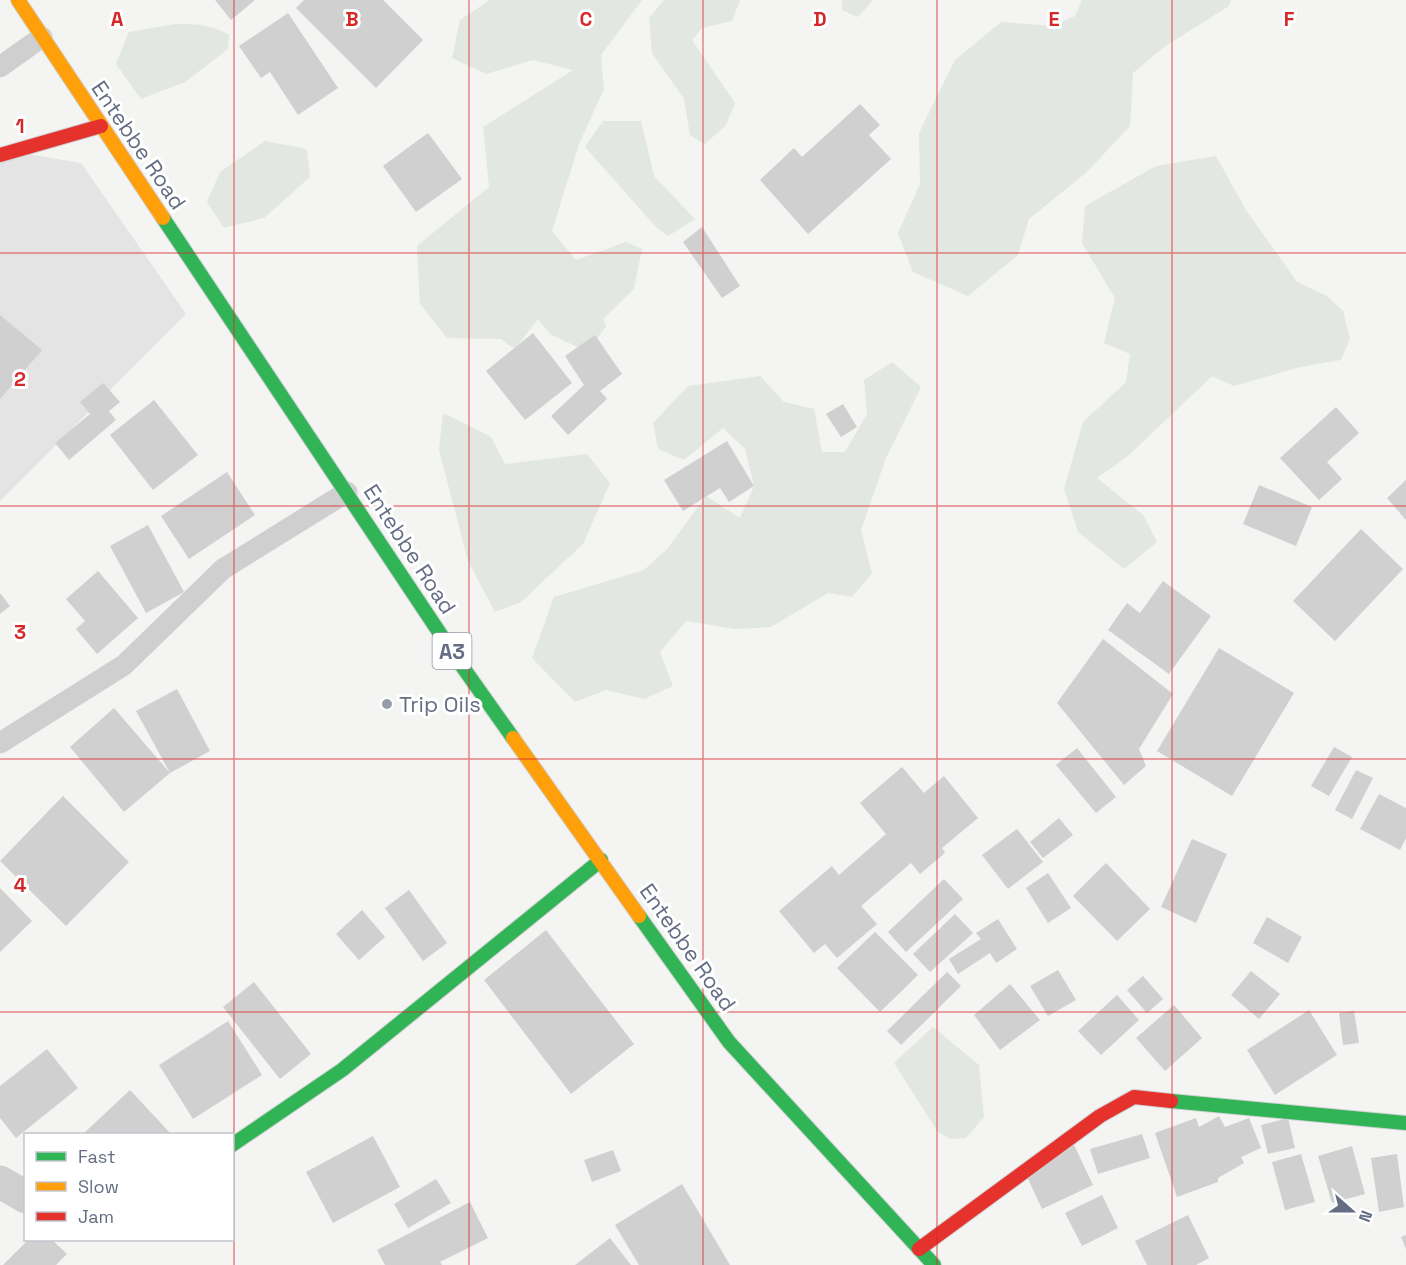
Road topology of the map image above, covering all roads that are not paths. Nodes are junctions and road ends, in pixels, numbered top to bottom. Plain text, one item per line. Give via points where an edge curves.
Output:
1 (18, 0) edge
2 (42, 37) junction
3 (0, 67) edge
4 (101, 126) junction
5 (0, 155) edge
6 (347, 492) junction
7 (0, 743) edge
8 (602, 860) junction
9 (1406, 1123) edge
10 (234, 1144) edge
11 (0, 1182) edge
12 (24, 1196) edge
13 (919, 1249) junction
14 (934, 1265) edge

1 - 2 main road, Entebbe Road / A3
2 - 3 lane
2 - 4 main road, Entebbe Road / A3
4 - 5 main road
4 - 6 main road, Entebbe Road / A3
6 - 7 lane via 223,569 124,664
6 - 8 main road, Entebbe Road / A3 via 457,659
8 - 10 main road via 342,1070
8 - 13 main road, Entebbe Road / A3 via 729,1042
9 - 13 main road via 1134,1097 1100,1116
11 - 12 street
13 - 14 main road, Entebbe Road / A3

